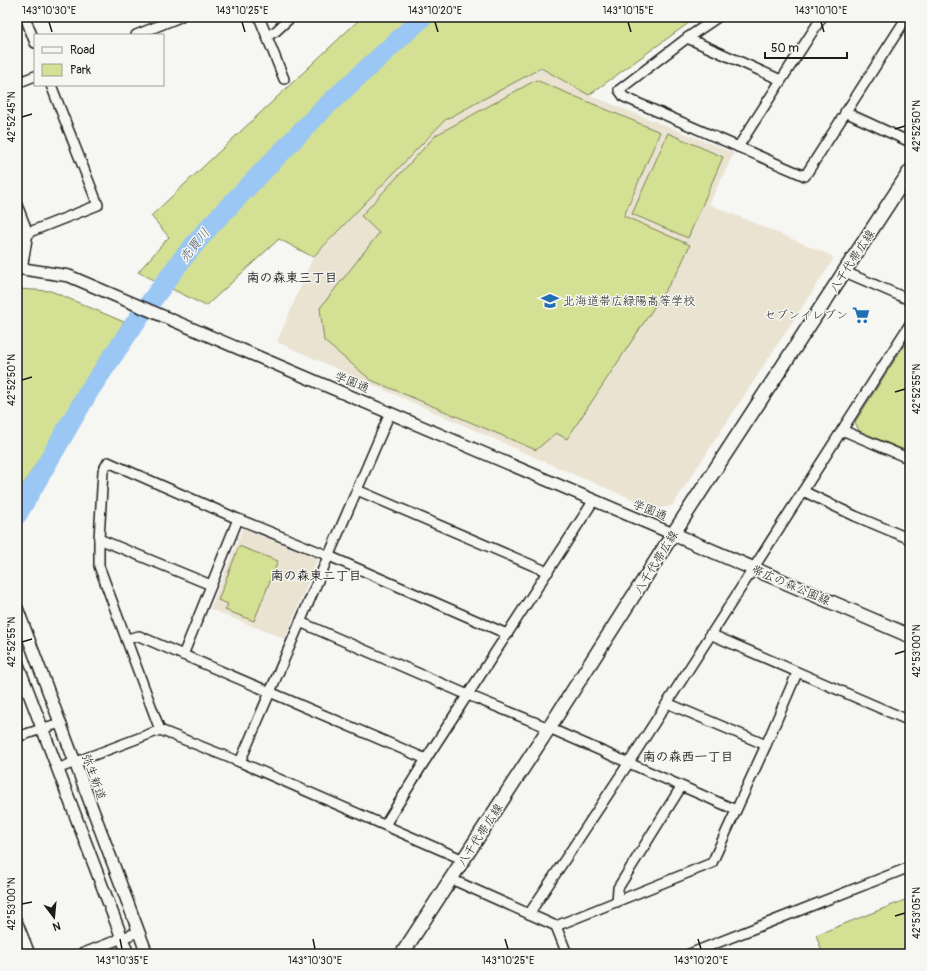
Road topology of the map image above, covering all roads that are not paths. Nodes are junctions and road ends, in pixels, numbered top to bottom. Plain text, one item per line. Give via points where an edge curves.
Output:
1 (25, 17) edge
2 (180, 17) edge
3 (259, 17) edge
4 (291, 17) edge
5 (718, 17) edge
6 (822, 17) edge
7 (908, 17) edge
8 (138, 34) edge
9 (267, 36) junction
10 (687, 38) junction
11 (34, 40) edge
12 (34, 76) edge
13 (284, 79) dead end
14 (781, 80) junction
15 (17, 83) edge
16 (51, 86) edge
17 (845, 112) junction
18 (910, 142) edge
19 (738, 147) junction
20 (910, 172) edge
21 (17, 205) edge
22 (28, 233) junction
23 (17, 237) edge
24 (20, 269) edge
25 (845, 272) junction
26 (910, 300) edge
27 (910, 324) edge
28 (390, 412) junction
29 (842, 430) junction
30 (910, 459) edge
31 (357, 490) junction
32 (803, 491) junction
33 (594, 500) junction
34 (238, 519) junction
35 (673, 534) junction
36 (99, 539) junction
37 (910, 539) edge
38 (329, 556) junction
39 (753, 569) junction
40 (548, 572) junction
41 (211, 585) junction
42 (17, 608) edge
43 (300, 622) junction
44 (507, 634) junction
45 (710, 634) junction
46 (910, 636) edge
47 (126, 639) junction
48 (183, 655) junction
49 (17, 662) edge
50 (797, 672) junction
51 (271, 692) junction
52 (468, 695) junction
53 (667, 703) junction
54 (910, 721) edge
55 (60, 723) junction
56 (42, 728) junction
57 (549, 728) junction
58 (160, 730) junction
59 (17, 737) edge
60 (766, 745) junction
61 (426, 759) junction
62 (75, 762) junction
63 (240, 762) junction
64 (628, 764) junction
65 (57, 768) junction
66 (681, 787) junction
67 (736, 810) junction
68 (385, 825) junction
69 (464, 860) junction
70 (910, 867) edge
71 (451, 879) junction
72 (617, 902) junction
73 (529, 914) junction
74 (17, 921) edge
75 (556, 926) junction
76 (138, 932) junction
77 (122, 938) junction
78 (30, 954) edge
79 (81, 954) edge
80 (128, 954) edge
81 (147, 954) edge
82 (402, 954) edge
83 (567, 954) edge
84 (689, 954) edge

1 - 11 street
2 - 8 street
3 - 9 street
4 - 9 street
5 - 10 street
6 - 14 street
7 - 17 street
9 - 13 street
10 - 14 street
10 - 19 street via 619,90 624,97
12 - 15 street
14 - 19 street
16 - 22 street via 98,205
17 - 18 street
17 - 19 street via 805,176
20 - 25 main road, 八千代帯広線
21 - 22 street
22 - 23 street
22 - 24 street
24 - 28 street, 学園通 via 69,276
25 - 26 street
25 - 35 main road, 八千代帯広線
27 - 29 street
28 - 31 street
28 - 33 street, 学園通
29 - 30 street
29 - 32 street
31 - 38 street
31 - 40 street
32 - 37 street
32 - 39 street
33 - 35 street, 学園通
33 - 40 street
34 - 36 street via 108,462 103,471
34 - 38 street
34 - 41 street
35 - 39 main road, 帯広の森公園線
35 - 57 main road, 八千代帯広線
36 - 41 street
36 - 47 street via 100,566
38 - 43 street
38 - 44 street
39 - 45 street
39 - 46 main road, 帯広の森公園線
40 - 44 street
41 - 48 street
42 - 55 street, 弥生新道
43 - 51 street
43 - 52 street
44 - 52 street
45 - 50 street
45 - 53 street
47 - 48 street via 139,636
47 - 58 street
48 - 51 street
49 - 56 street
50 - 54 street
50 - 60 street
51 - 61 street
51 - 63 street
52 - 57 street
52 - 61 street
53 - 60 street
53 - 64 street
55 - 56 street
55 - 62 street, 弥生新道
56 - 59 street
56 - 65 street
57 - 64 street
57 - 69 main road, 八千代帯広線
58 - 62 street
58 - 63 street
60 - 67 street
61 - 68 street
62 - 65 street
62 - 76 street, 弥生新道
63 - 68 street
64 - 66 street
64 - 73 street
65 - 77 street
66 - 67 street
66 - 72 street via 618,888
67 - 72 street via 712,864
68 - 69 street
69 - 71 main road, 八千代帯広線
70 - 84 street
71 - 73 street
71 - 82 main road, 八千代帯広線
72 - 75 street
73 - 75 street
74 - 78 street
75 - 83 street
76 - 77 street
76 - 81 street, 弥生新道
77 - 79 street
77 - 80 street

